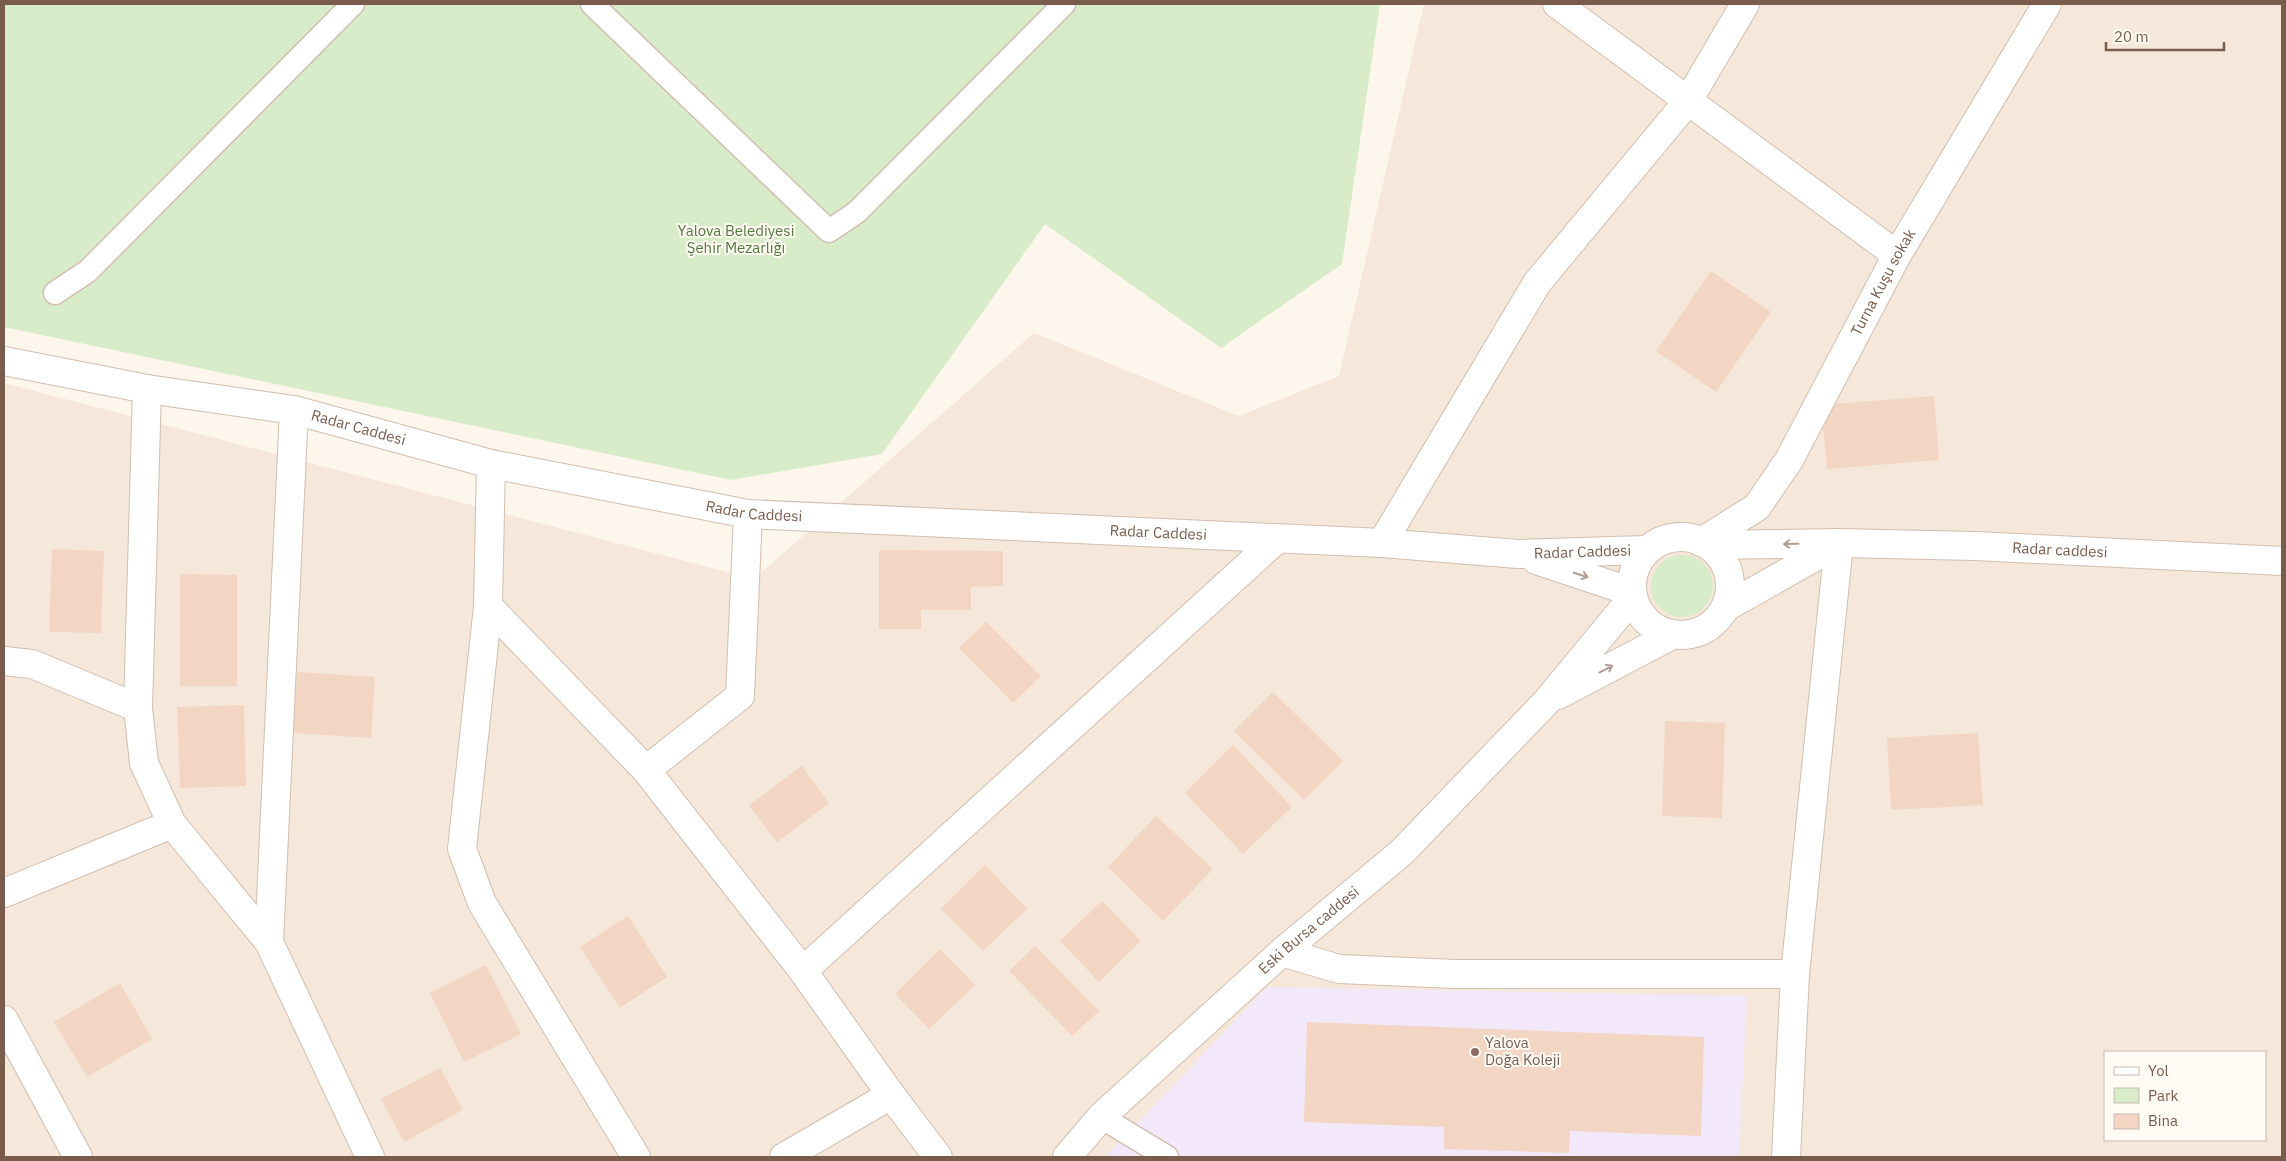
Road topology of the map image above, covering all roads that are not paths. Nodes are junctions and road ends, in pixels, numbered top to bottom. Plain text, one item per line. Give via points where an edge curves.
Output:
1 (353, 4) edge
2 (592, 4) edge
3 (1064, 4) edge
4 (1557, 4) edge
5 (1745, 4) edge
6 (2048, 4) edge
7 (1688, 101) junction
8 (1897, 255) junction
9 (55, 293) dead end
10 (4, 361) edge
11 (147, 389) junction
12 (294, 410) junction
13 (491, 464) junction
14 (748, 514) junction
15 (1277, 539) junction
16 (1382, 543) junction
17 (1840, 543) junction
18 (1705, 544) junction
19 (1646, 550) junction
20 (1518, 554) junction
21 (2282, 561) edge
22 (1632, 594) junction
23 (488, 606) junction
24 (1726, 607) junction
25 (1672, 635) junction
26 (4, 661) edge
27 (1548, 700) junction
28 (138, 708) junction
29 (646, 770) junction
30 (172, 824) junction
31 (4, 893) edge
32 (269, 942) junction
33 (1282, 952) junction
34 (803, 971) junction
35 (1795, 974) junction
36 (4, 1020) edge
37 (891, 1095) junction
38 (1101, 1117) junction
39 (78, 1157) edge
40 (370, 1157) edge
41 (636, 1157) edge
42 (784, 1157) edge
43 (938, 1157) edge
44 (1067, 1157) edge
45 (1167, 1157) edge
46 (1786, 1157) edge

1 - 9 lane via 88,271
2 - 3 lane via 829,231 857,212
4 - 7 street
5 - 7 street
6 - 8 street, Turna Kuşu sokak
7 - 8 street
7 - 16 street via 1537,283
8 - 18 street, Turna Kuşu sokak via 1789,460 1756,507
10 - 11 street, Radar Caddesi
11 - 12 street, Radar Caddesi
11 - 28 street
12 - 13 street, Radar Caddesi
12 - 32 street
13 - 14 street, Radar Caddesi
13 - 23 street
14 - 15 street, Radar Caddesi
14 - 29 street via 740,696
15 - 16 street, Radar Caddesi
15 - 34 street
16 - 20 street, Radar Caddesi
17 -> 18 street, Radar caddesi
17 - 21 street, Radar caddesi via 1985,546
17 - 24 street
17 - 35 street
18 - 19 street via 1694,538 1677,537 1660,541
18 - 24 street via 1720,556 1728,570 1730,586
19 - 20 street, Radar Caddesi
19 - 22 street via 1637,564
20 -> 22 street, Radar Caddesi
22 - 25 street via 1639,612 1650,625
22 - 27 street, Eski Bursa caddesi
23 - 29 street
23 - 41 street via 462,849 482,903
24 - 25 street via 1710,627 1696,634
27 -> 25 street, Eski Bursa caddesi
26 - 28 street via 32,664
27 - 33 street, Eski Bursa caddesi via 1402,852
28 - 30 street via 144,762
29 - 34 street
30 - 31 street
30 - 32 street
32 - 40 street
33 - 35 street via 1339,969 1445,974
33 - 38 street, Eski Bursa caddesi
34 - 37 street
35 - 46 street
36 - 39 street
37 - 42 street
37 - 43 street
38 - 44 street, Eski Bursa caddesi
38 - 45 lane

